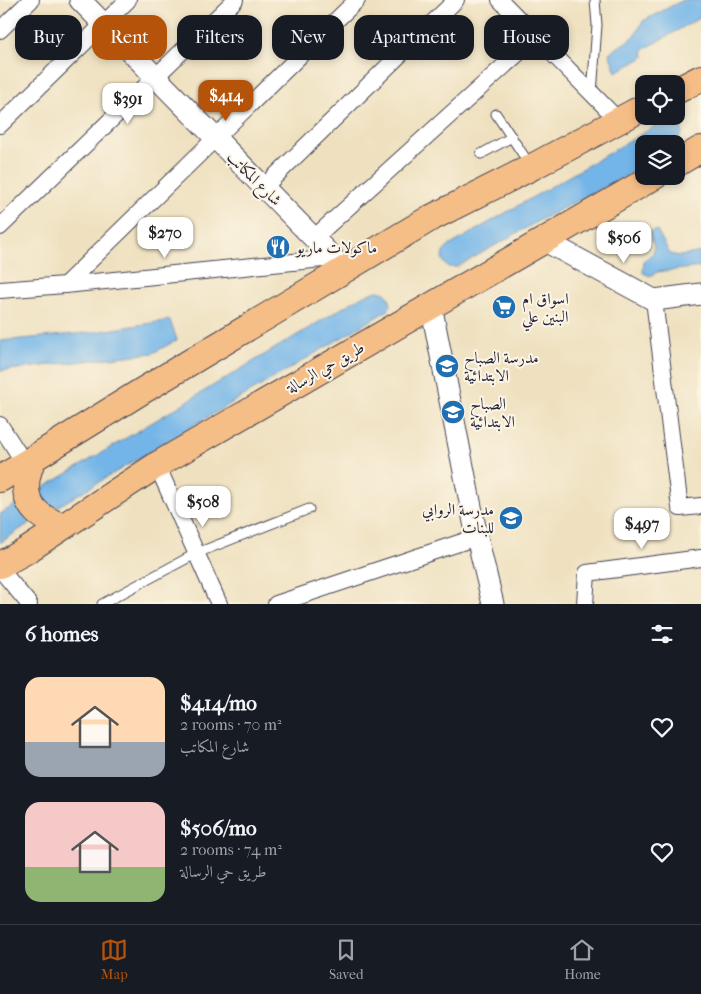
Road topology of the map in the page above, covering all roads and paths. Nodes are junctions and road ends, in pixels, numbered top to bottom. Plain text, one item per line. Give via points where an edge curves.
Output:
1 (30, 0) edge
2 (80, 0) edge
3 (128, 0) edge
4 (235, 0) edge
5 (357, 0) edge
6 (456, 0) edge
7 (500, 0) edge
8 (595, 0) edge
9 (95, 15) edge
10 (113, 15) edge
11 (515, 15) edge
12 (0, 30) edge
13 (92, 36) edge
14 (139, 60) edge
15 (511, 60) edge
16 (559, 60) edge
17 (156, 77) junction
18 (701, 78) edge
19 (685, 86) edge
20 (592, 94) junction
21 (635, 112) edge
22 (496, 114) dead end
23 (618, 120) junction
24 (0, 125) edge
25 (512, 137) junction
26 (216, 138) junction
27 (701, 150) edge
28 (481, 154) dead end
29 (685, 159) edge
30 (532, 167) junction
31 (640, 185) edge
32 (264, 187) junction
33 (0, 227) edge
34 (314, 238) junction
35 (545, 242) junction
36 (339, 264) junction
37 (65, 285) junction
38 (0, 290) edge
39 (701, 294) edge
40 (654, 300) junction
41 (431, 305) junction
42 (0, 425) edge
43 (157, 465) junction
44 (15, 478) edge
45 (701, 506) edge
46 (309, 509) dead end
47 (42, 533) junction
48 (477, 537) junction
49 (197, 554) junction
50 (701, 558) edge
51 (0, 565) edge
52 (0, 570) edge
53 (300, 600) edge
54 (29, 604) edge
55 (102, 604) edge
56 (220, 604) edge
57 (276, 604) edge
58 (493, 604) edge
59 (585, 604) edge

1 - 12 street
2 - 9 street, شارع المكاتب
3 - 10 street
4 - 17 street
5 - 26 street
6 - 32 street
7 - 11 street
8 - 20 lane via 597,25
13 - 24 street
14 - 17 street, شارع المكاتب
15 - 34 street
16 - 20 street
17 - 26 street, شارع المكاتب
17 - 33 street
18 - 19 main road
20 - 23 street
21 - 23 main road
22 - 25 lane
23 - 30 main road
25 - 28 lane
25 - 30 lane
26 - 32 street, شارع المكاتب
26 - 37 street
27 - 29 main road
30 - 36 main road
31 - 35 main road, طريق حي الرسالة
32 - 34 street, شارع المكاتب
34 - 36 street, شارع المكاتب
35 - 40 street
35 - 41 main road, طريق حي الرسالة
36 - 37 street
36 - 44 main road via 142,391
37 - 38 street
39 - 40 street
40 - 45 street via 680,508
41 - 43 main road, طريق حي الرسالة
41 - 48 street
42 - 44 street
43 - 47 main road, طريق حي الرسالة
43 - 49 street
44 - 47 main road via 14,500
46 - 49 lane
47 - 51 main road, طريق حي الرسالة
48 - 53 street
48 - 58 street
49 - 55 lane
49 - 56 street
50 - 59 street via 587,574
52 - 54 street
53 - 57 street

